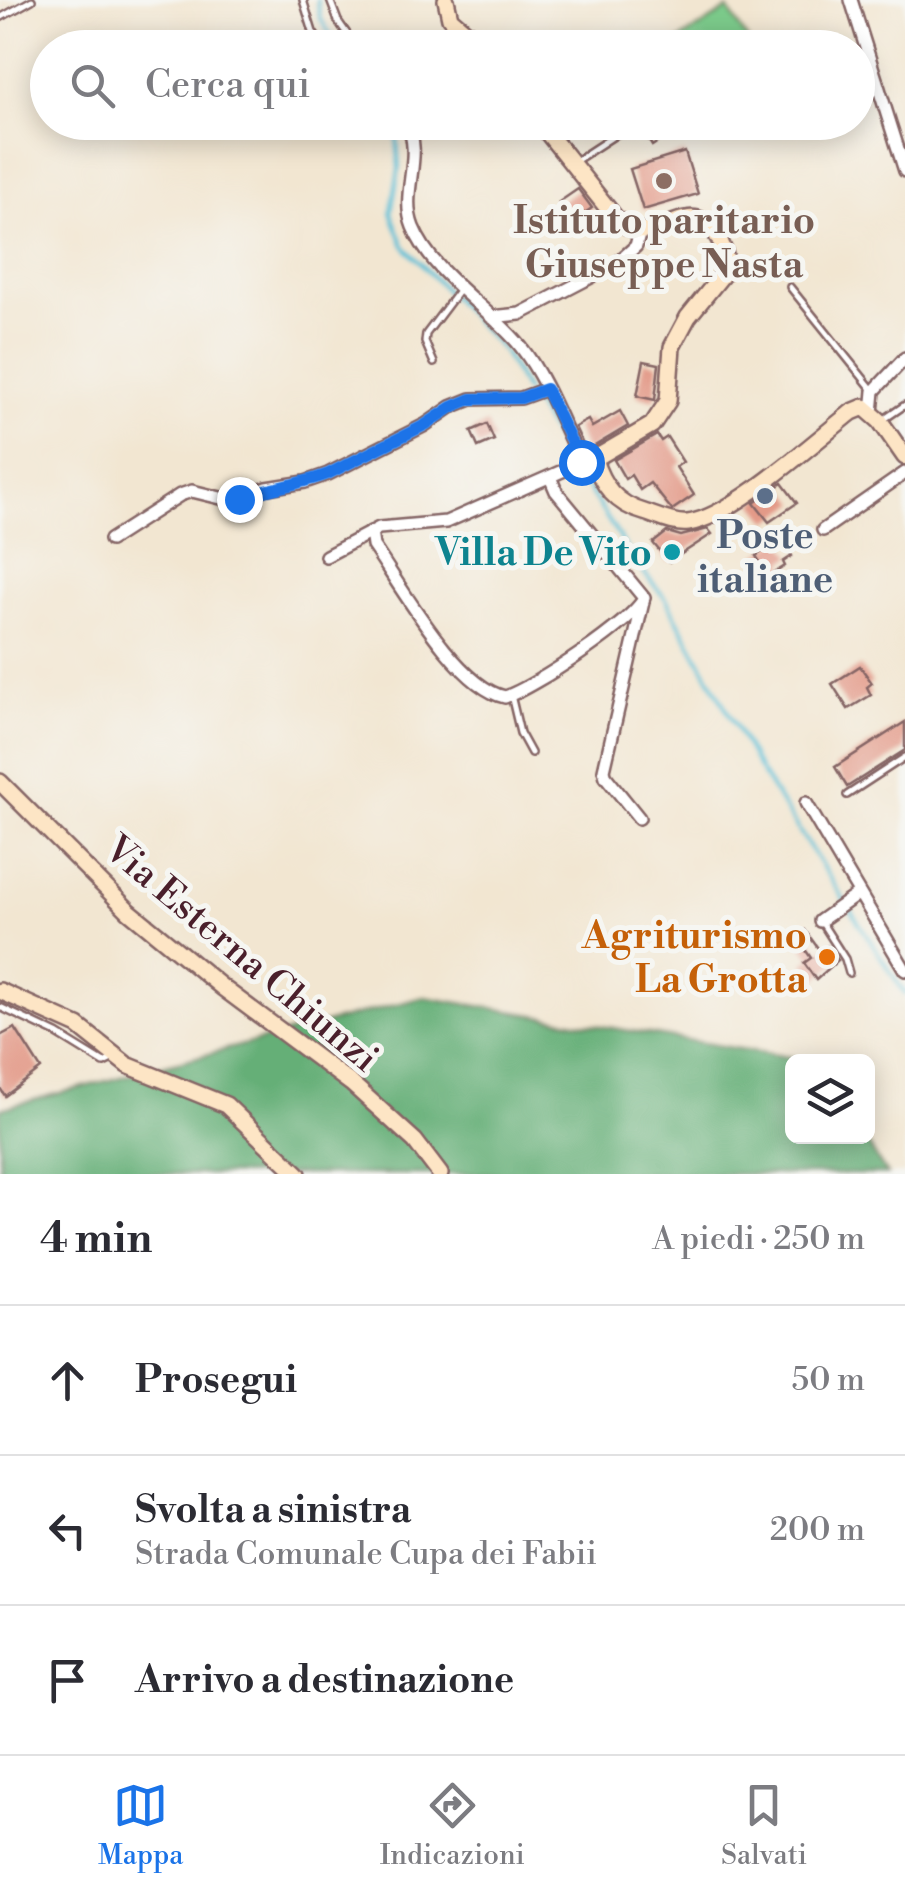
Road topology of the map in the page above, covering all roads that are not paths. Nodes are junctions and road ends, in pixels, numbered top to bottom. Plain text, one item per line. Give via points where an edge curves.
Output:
1 (32, 0) edge
2 (304, 0) edge
3 (330, 0) edge
4 (446, 0) edge
5 (851, 0) edge
6 (0, 18) edge
7 (312, 30) edge
8 (344, 30) edge
9 (464, 30) edge
10 (860, 30) edge
11 (875, 76) edge
12 (414, 140) edge
13 (553, 140) edge
14 (608, 140) edge
15 (572, 164) junction
16 (905, 171) edge
17 (640, 230) junction
18 (790, 287) dead end
19 (458, 291) junction
20 (492, 317) junction
21 (905, 358) edge
22 (434, 363) dead end
23 (546, 389) junction
24 (874, 391) junction
25 (905, 406) edge
26 (872, 414) junction
27 (905, 457) edge
28 (588, 461) junction
29 (905, 472) edge
30 (550, 477) junction
31 (823, 530) dead end
32 (371, 532) junction
33 (110, 540) dead end
34 (326, 556) dead end
35 (642, 602) junction
36 (512, 695) junction
37 (530, 753) dead end
38 (905, 757) edge
39 (0, 782) edge
40 (847, 795) dead end
41 (806, 803) dead end
42 (639, 818) dead end
43 (858, 894) junction
44 (820, 920) joint
45 (905, 970) edge
46 (849, 973) dead end
47 (0, 992) edge
48 (0, 1007) edge
49 (116, 1057) junction
50 (298, 1174) edge
51 (440, 1174) edge

1 - 6 lane
2 - 7 lane
3 - 8 lane
4 - 9 main road via 450,18
5 - 10 street
11 - 16 street
12 - 19 street via 407,198 412,226
13 - 15 main road
14 - 15 lane
15 - 17 main road via 617,220
17 - 20 street via 636,246 616,264 520,314
17 - 28 main road via 700,220 726,252 727,270 672,347 668,401 652,425
18 - 24 lane
19 - 20 street
19 - 22 lane via 426,334
20 - 23 street via 520,345
21 - 24 street
23 - 28 street
23 - 33 street via 521,398 471,399 305,482 233,500 180,495
24 - 26 street
25 - 26 lane
26 - 27 main road
26 - 28 main road via 852,412 744,495 683,524 614,497
28 - 30 street
29 - 31 street
30 - 32 street via 446,522
30 - 35 street
32 - 34 street
32 - 36 street via 372,546 450,656 491,694
35 - 36 street
35 - 42 street via 604,770
36 - 37 lane
38 - 40 lane
39 - 51 main road, Via Esterna Chiunzi via 130,911 352,1084 415,1141
41 - 43 street
43 - 44 street
43 - 45 street
44 - 46 lane
47 - 49 main road via 78,1026
48 - 49 lane via 104,1063
49 - 50 main road via 226,1105

